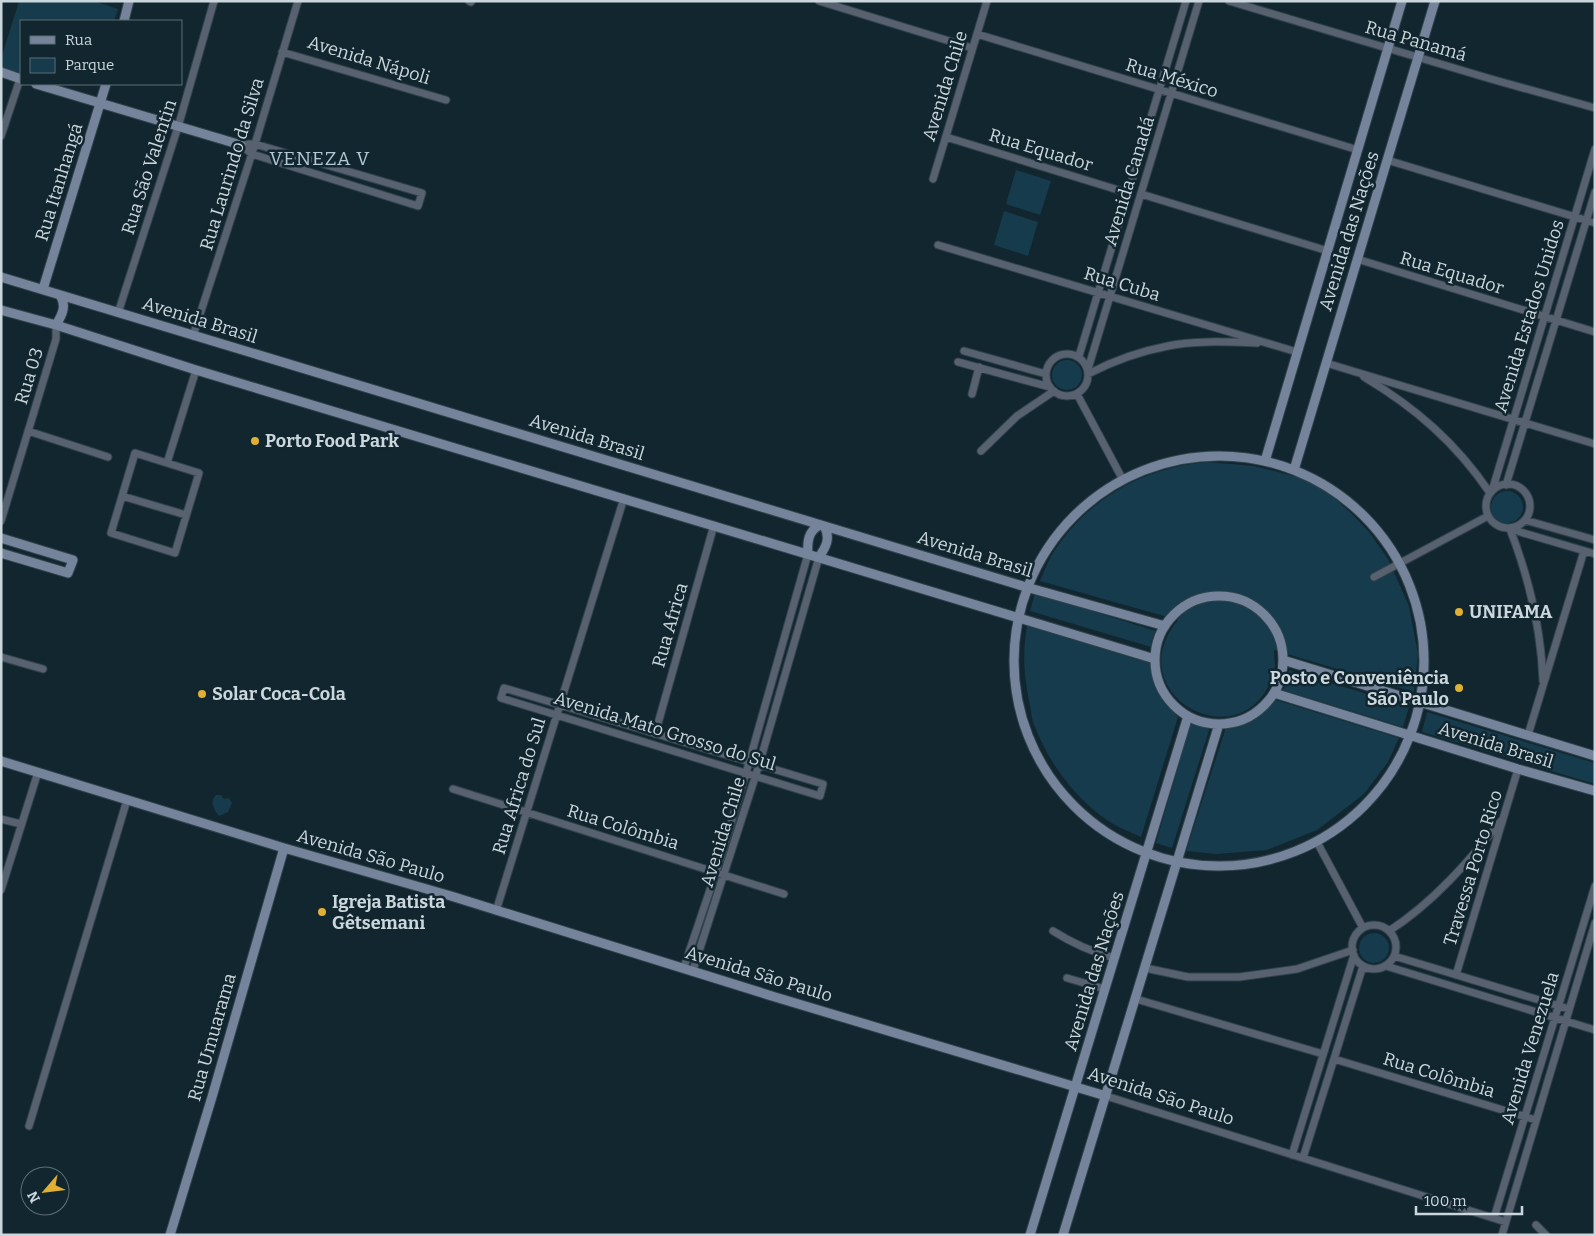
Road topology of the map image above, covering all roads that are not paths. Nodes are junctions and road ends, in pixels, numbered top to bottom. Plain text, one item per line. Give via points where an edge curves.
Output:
1 (214, 1) edge
2 (298, 1) edge
3 (819, 1) edge
4 (987, 1) edge
5 (1186, 1) edge
6 (1199, 1) edge
7 (1229, 1) edge
8 (1402, 1) edge
9 (1435, 1) edge
10 (126, 2) edge
11 (124, 20) edge
12 (977, 34) junction
13 (972, 48) junction
14 (1388, 49) junction
15 (282, 52) junction
16 (1418, 58) junction
17 (1, 72) edge
18 (20, 79) edge
19 (39, 85) edge
20 (106, 85) edge
21 (1159, 90) junction
22 (1171, 93) junction
23 (446, 100) dead end
24 (100, 104) junction
25 (1595, 108) edge
26 (178, 127) junction
27 (1, 136) edge
28 (946, 137) junction
29 (255, 144) junction
30 (241, 145) junction
31 (1595, 149) edge
32 (1358, 150) junction
33 (252, 154) junction
34 (1387, 160) junction
35 (933, 179) dead end
36 (1595, 192) edge
37 (1128, 193) junction
38 (1140, 194) junction
39 (1575, 216) junction
40 (1586, 220) junction
41 (1595, 223) edge
42 (938, 245) dead end
43 (1328, 251) junction
44 (1357, 259) junction
45 (1, 277) edge
46 (43, 289) junction
47 (1098, 293) junction
48 (60, 295) junction
49 (1110, 296) junction
50 (1, 310) edge
51 (118, 313) junction
52 (1544, 317) junction
53 (1556, 320) junction
54 (56, 325) junction
55 (1595, 332) edge
56 (193, 336) junction
57 (1268, 343) junction
58 (964, 351) dead end
59 (1297, 352) junction
60 (1079, 356) junction
61 (958, 362) dead end
62 (1326, 363) junction
63 (979, 367) junction
64 (196, 370) junction
65 (1088, 372) junction
66 (1355, 372) junction
67 (1046, 374) junction
68 (1052, 389) junction
69 (972, 394) dead end
70 (1077, 394) junction
71 (1514, 419) junction
72 (1525, 423) junction
73 (28, 431) junction
74 (1595, 444) edge
75 (981, 451) dead end
76 (108, 457) dead end
77 (1265, 461) junction
78 (167, 463) junction
79 (1294, 470) junction
80 (1123, 480) junction
81 (1506, 485) junction
82 (1491, 492) junction
83 (122, 496) junction
84 (624, 498) junction
85 (186, 515) junction
86 (1488, 516) junction
87 (1526, 520) junction
88 (1, 521) edge
89 (714, 525) junction
90 (822, 525) junction
91 (1512, 528) junction
92 (1, 538) edge
93 (1595, 540) edge
94 (1584, 551) junction
95 (1, 553) edge
96 (808, 554) junction
97 (1595, 554) edge
98 (819, 557) junction
99 (1399, 565) junction
100 (1374, 578) dead end
101 (1026, 587) junction
102 (1018, 617) junction
103 (1165, 626) junction
104 (1, 657) edge
105 (1155, 659) junction
106 (1283, 660) junction
107 (43, 669) dead end
108 (1543, 686) junction
109 (1274, 693) junction
110 (1420, 702) junction
111 (559, 705) junction
112 (556, 715) junction
113 (1188, 716) junction
114 (1219, 724) junction
115 (655, 734) junction
116 (1410, 735) junction
117 (1528, 736) junction
118 (1595, 756) edge
119 (1, 761) edge
120 (749, 762) junction
121 (759, 765) junction
122 (1518, 769) junction
123 (38, 772) junction
124 (746, 773) junction
125 (756, 776) junction
126 (453, 789) dead end
127 (1595, 791) edge
128 (127, 800) junction
129 (526, 812) junction
130 (1504, 818) junction
131 (1, 819) edge
132 (21, 824) junction
133 (1317, 842) junction
134 (284, 848) junction
135 (1146, 853) junction
136 (1176, 863) junction
137 (4, 866) edge
138 (716, 872) junction
139 (725, 875) junction
140 (1595, 886) edge
141 (1, 890) edge
142 (784, 894) dead end
143 (496, 911) junction
144 (1595, 923) edge
145 (1364, 928) junction
146 (1389, 930) junction
147 (1053, 931) dead end
148 (1353, 952) junction
149 (1394, 956) junction
150 (1114, 958) junction
151 (1363, 966) junction
152 (1386, 966) junction
153 (684, 968) junction
154 (1145, 968) junction
155 (693, 970) junction
156 (1456, 975) junction
157 (1067, 978) dead end
158 (1105, 989) junction
159 (1136, 998) junction
160 (1558, 1006) junction
161 (1569, 1009) junction
162 (1554, 1018) junction
163 (1565, 1022) junction
164 (1595, 1030) edge
165 (1323, 1054) junction
166 (1334, 1059) junction
167 (1076, 1086) junction
168 (1106, 1096) junction
169 (1525, 1117) junction
170 (1536, 1120) junction
171 (29, 1126) dead end
172 (1292, 1155) junction
173 (1303, 1158) junction
174 (1494, 1218) junction
175 (1506, 1222) junction
176 (1536, 1225) dead end
177 (170, 1235) edge
178 (1030, 1235) edge
179 (1062, 1235) edge
180 (1502, 1235) edge
181 (1546, 1235) edge

1 - 26 street, Rua São Valentin
2 - 15 street, Rua Laurindo da Silva
3 - 13 street
4 - 12 street, Avenida Chile
5 - 21 street, Avenida Canadá
6 - 22 street, Avenida Canadá
7 - 14 street, Rua Panamá
8 - 14 main road, Avenida das Nações
9 - 16 main road, Avenida das Nações
10 - 11 main road
12 - 13 street, Avenida Chile
12 - 21 street, Rua México
13 - 28 street, Avenida Chile
14 - 16 street, Rua Panamá
14 - 32 main road, Avenida das Nações
15 - 23 street, Avenida Nápoli
15 - 29 street, Rua Laurindo da Silva
16 - 25 street, Rua Panamá
16 - 34 main road, Avenida das Nações
17 - 18 main road
18 - 27 street
19 - 24 main road
20 - 24 main road, Rua Itanhangá
21 - 22 street, Rua México
21 - 37 street, Avenida Canadá
22 - 32 street, Rua México
22 - 38 street, Avenida Canadá
24 - 26 main road
24 - 46 main road, Rua Itanhangá
26 - 30 main road
26 - 51 street, Rua São Valentin
28 - 35 street, Avenida Chile
28 - 37 street, Rua Equador
29 - 30 street
29 - 33 street, Rua Laurindo da Silva
29 - 33 street via 422,193 418,206
30 - 33 street
31 - 39 street, Avenida Estados Unidos
32 - 43 main road, Avenida das Nações
33 - 56 street, Rua Laurindo da Silva
34 - 39 street
34 - 44 main road, Avenida das Nações
36 - 40 street, Avenida Estados Unidos
37 - 47 street, Avenida Canadá
38 - 43 street
38 - 49 street, Avenida Canadá
39 - 40 street
39 - 52 street, Avenida Estados Unidos
40 - 41 street
40 - 53 street, Avenida Estados Unidos
42 - 47 street, Rua Cuba
43 - 59 main road, Avenida das Nações
44 - 52 street, Rua Equador
44 - 62 main road, Avenida das Nações
45 - 46 main road, Avenida Brasil
46 - 48 main road, Avenida Brasil
47 - 49 street, Rua Cuba
47 - 60 street, Avenida Canadá
48 - 51 main road, Avenida Brasil
48 - 54 main road via 64,309
49 - 57 street, Rua Cuba
49 - 65 street, Avenida Canadá
50 - 54 main road
51 - 56 main road, Avenida Brasil
52 - 53 street, Rua Equador
52 - 71 street, Avenida Estados Unidos
53 - 55 street, Rua Equador
53 - 72 street, Avenida Estados Unidos
54 - 64 main road
54 - 73 street, Rua 03 via 56,339
56 - 90 main road, Avenida Brasil
57 - 59 street, Rua Cuba
57 - 65 street via 1170,345
58 - 67 street
59 - 77 main road, Avenida das Nações
60 - 65 street
60 - 67 street via 1066,353 1054,357
61 - 63 street
62 - 66 street
62 - 79 main road, Avenida das Nações
63 - 68 street
63 - 69 street
64 - 78 street
64 - 84 main road
65 - 70 street via 1087,384
66 - 71 street
66 - 82 street via 1392,394 1438,431
67 - 68 street via 1047,384
68 - 70 street via 1065,396
68 - 75 street via 1017,416
70 - 80 street
71 - 72 street
71 - 82 street, Avenida Estados Unidos
72 - 74 street
72 - 81 street, Avenida Estados Unidos
73 - 76 street
73 - 88 street, Rua 03
77 - 79 main road
77 - 80 main road via 1188,458 1144,470
78 - 83 street via 135,453
78 - 85 street via 199,473
79 - 99 main road via 1339,494 1361,512
80 - 101 main road via 1078,511 1066,524 1035,567
81 - 82 street
81 - 87 street via 1517,486 1527,495 1530,508
82 - 86 street via 1487,500
83 - 85 street
83 - 85 street via 110,533 175,553
84 - 89 main road
84 - 111 street, Rua Africa do Sul
86 - 91 street via 1498,526
86 - 99 street
87 - 91 street
87 - 93 street
89 - 96 main road
89 - 115 street, Rua Africa
90 - 96 main road via 810,532
90 - 98 main road via 828,538
90 - 101 main road, Avenida Brasil
91 - 94 street
91 - 108 street via 1537,622
92 - 95 main road via 73,560 68,573
94 - 97 street
94 - 108 street
96 - 98 main road
96 - 120 street, Avenida Chile
98 - 102 main road
98 - 121 street, Avenida Chile
99 - 100 street
99 - 110 main road via 1412,592 1420,622 1424,659
101 - 102 main road
101 - 103 main road, Avenida Brasil
102 - 105 main road
102 - 135 main road via 1015,674 1020,706 1047,770 1075,808 1095,825
103 - 105 main road
103 - 106 main road via 1192,602 1220,596 1238,599 1256,608 1270,622 1280,640
104 - 107 street
105 - 113 main road via 1162,688 1170,701
106 - 109 main road via 1281,677
106 - 110 main road, Avenida Brasil
108 - 117 street
109 - 114 main road via 1260,710 1241,721
109 - 116 main road, Avenida Brasil
110 - 116 main road
110 - 117 main road, Avenida Brasil
111 - 112 street, Rua Africa do Sul
111 - 112 street, Avenida Mato Grosso do Sul via 504,688 501,698
111 - 115 street, Avenida Mato Grosso do Sul
112 - 124 street, Avenida Mato Grosso do Sul
112 - 129 street, Rua Africa do Sul
113 - 114 main road
113 - 135 main road, Avenida das Nações
114 - 136 main road
115 - 120 street, Avenida Mato Grosso do Sul
116 - 122 main road, Avenida Brasil
116 - 133 main road via 1396,767 1376,793 1354,818
117 - 118 main road, Avenida Brasil
119 - 123 main road, Avenida São Paulo
120 - 121 street, Avenida Mato Grosso do Sul
120 - 124 street, Avenida Chile
121 - 125 street, Avenida Chile
121 - 125 street, Avenida Mato Grosso do Sul via 824,784 820,796
122 - 127 main road, Avenida Brasil
122 - 130 street, Travessa Porto Rico
123 - 128 main road, Avenida São Paulo
123 - 132 street
124 - 125 street, Avenida Mato Grosso do Sul
124 - 138 street, Avenida Chile
125 - 139 street, Avenida Chile
126 - 129 street, Rua Colômbia
128 - 134 main road, Avenida São Paulo
128 - 171 street
129 - 138 street, Rua Colômbia
129 - 143 street, Rua Africa do Sul
130 - 146 street via 1433,898
130 - 156 street, Travessa Porto Rico
131 - 132 street
132 - 137 street
133 - 136 main road via 1267,862 1234,867 1207,868
133 - 145 street
134 - 143 main road, Avenida São Paulo
134 - 177 main road, Rua Umuarama
135 - 136 main road
135 - 150 main road, Avenida das Nações
136 - 154 main road
137 - 141 street
138 - 139 street, Rua Colômbia
138 - 153 street, Avenida Chile
139 - 142 street, Rua Colômbia
139 - 155 street, Avenida Chile
140 - 160 street, Avenida Venezuela
143 - 153 main road, Avenida São Paulo
144 - 161 street, Avenida Venezuela
145 - 146 street via 1376,925
145 - 148 street via 1354,939
146 - 149 street via 1396,941
147 - 150 street via 1096,953
148 - 151 street
148 - 154 street via 1297,969 1240,977 1188,977
148 - 165 street
149 - 152 street
149 - 156 street
150 - 158 main road, Avenida das Nações
151 - 152 street via 1375,969
151 - 166 street
152 - 162 street
153 - 155 main road, Avenida São Paulo
154 - 159 main road
155 - 167 main road, Avenida São Paulo
156 - 160 street
157 - 158 street
158 - 167 main road, Avenida das Nações
159 - 165 street
159 - 168 main road
160 - 161 street
160 - 162 street, Avenida Venezuela
161 - 163 street, Avenida Venezuela
162 - 163 street
162 - 169 street, Avenida Venezuela
163 - 164 street
163 - 170 street, Avenida Venezuela
165 - 172 street
166 - 169 street, Rua Colômbia
166 - 173 street
167 - 168 main road, Avenida São Paulo
167 - 178 main road, Avenida das Nações
168 - 172 street, Avenida São Paulo
168 - 179 main road
169 - 170 street, Rua Colômbia
169 - 174 street, Avenida Venezuela
170 - 175 street, Avenida Venezuela
172 - 173 street, Avenida São Paulo
173 - 174 street, Avenida São Paulo
174 - 175 street, Avenida São Paulo
175 - 180 street, Avenida Venezuela
176 - 181 street

